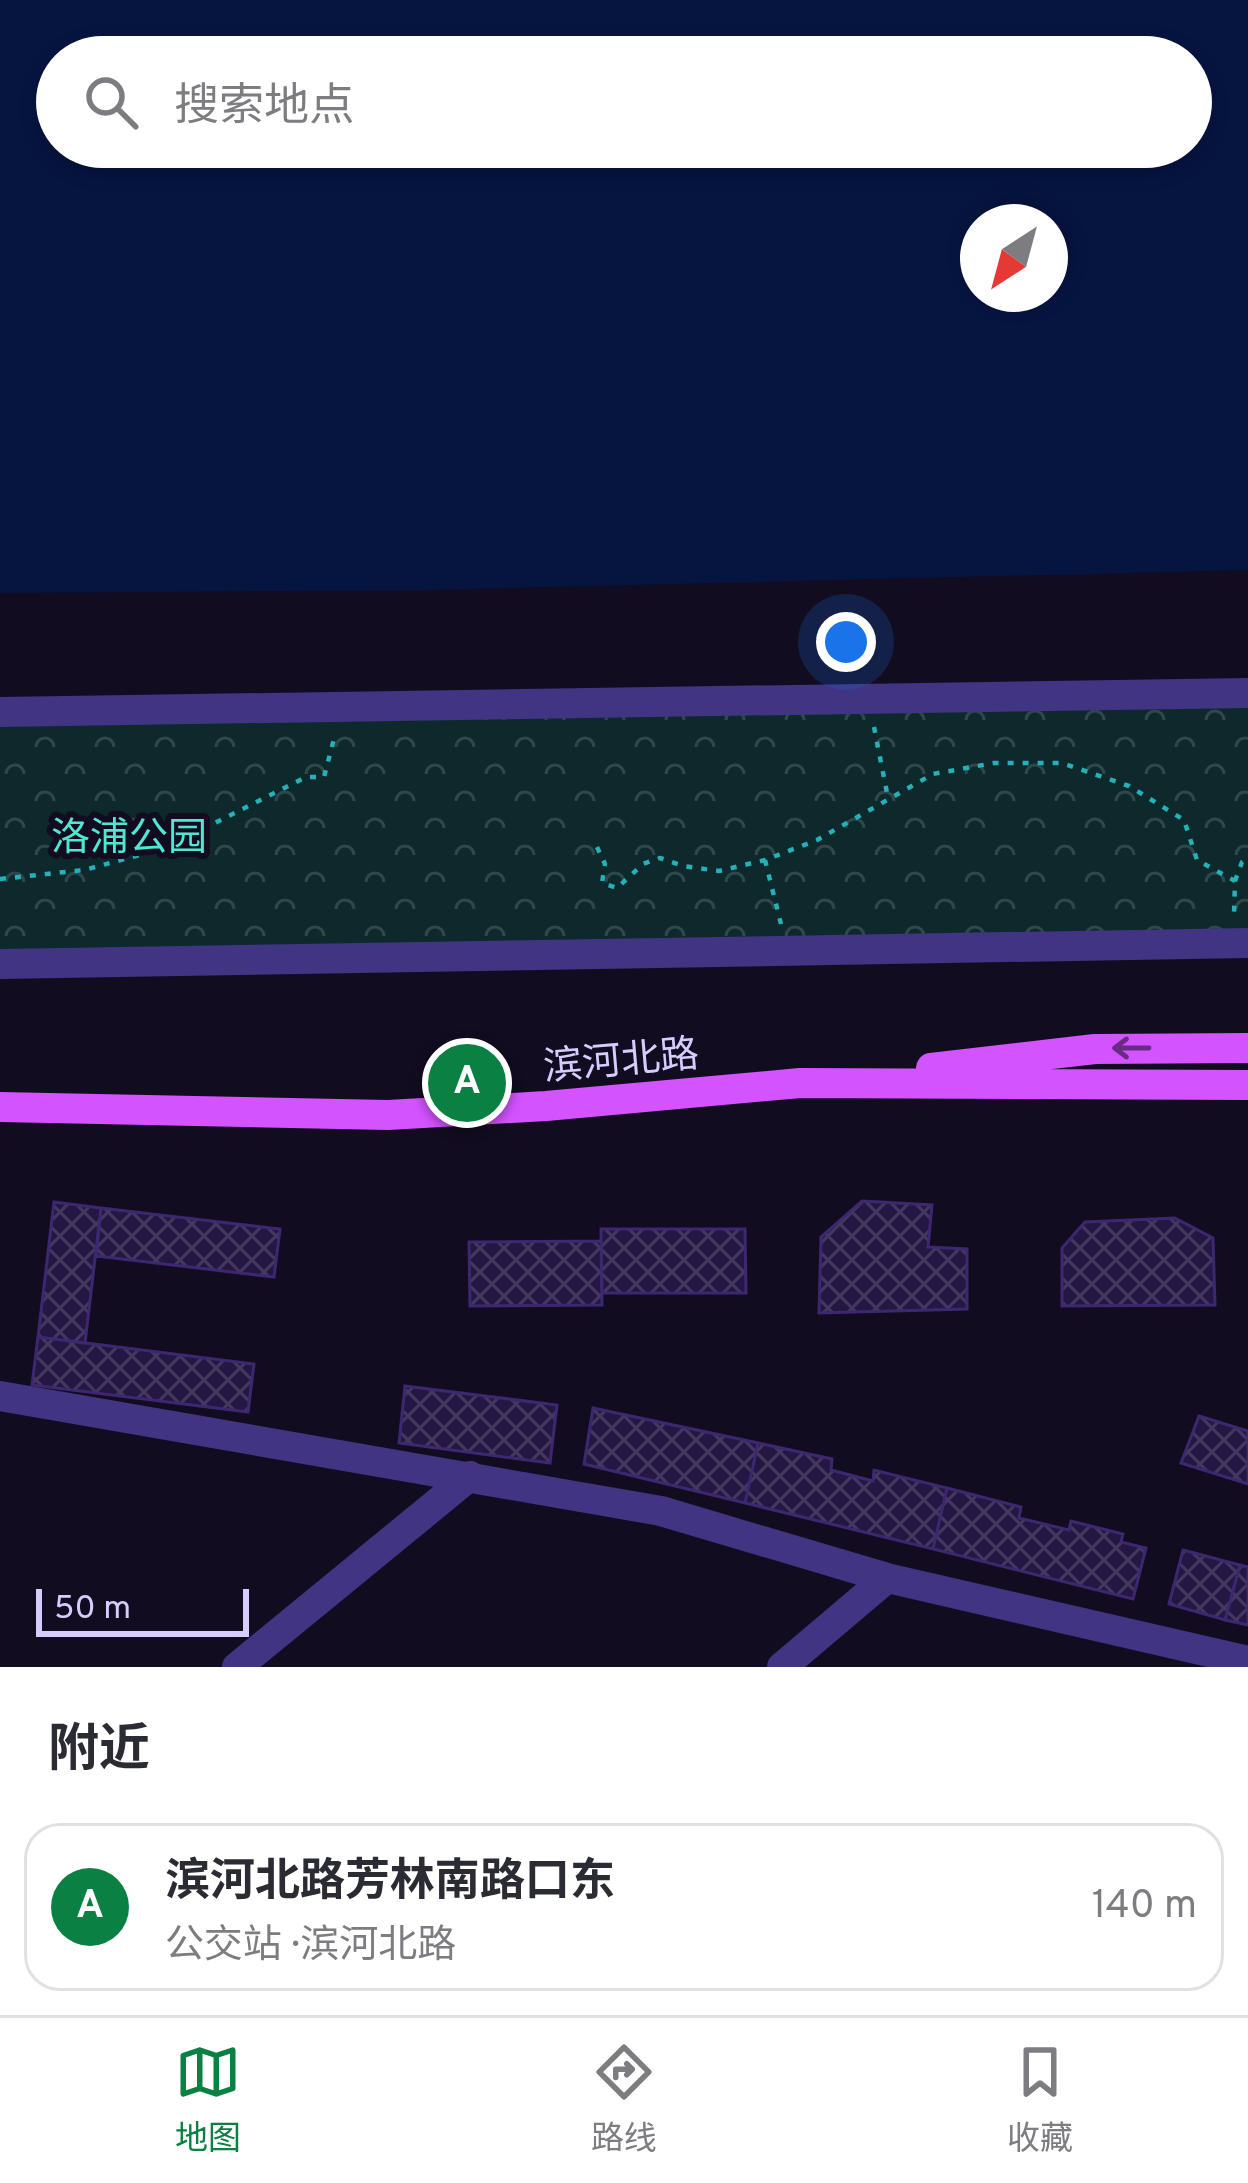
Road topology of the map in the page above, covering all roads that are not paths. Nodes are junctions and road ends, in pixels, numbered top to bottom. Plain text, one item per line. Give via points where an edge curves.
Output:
1 (1248, 693) edge
2 (0, 712) edge
3 (1241, 943) edge
4 (0, 964) edge
5 (1248, 1048) edge
6 (800, 1083) junction
7 (1248, 1085) edge
8 (0, 1107) edge
9 (0, 1396) edge
10 (470, 1476) junction
11 (887, 1578) junction
12 (1248, 1660) edge
13 (238, 1667) edge
14 (782, 1667) edge

1 - 2 street
3 - 4 street
5 -> 6 main road via 1095,1049
6 - 7 main road, 滨河北路
6 - 8 main road, 滨河北路 via 388,1114
9 - 10 street
10 - 11 street via 661,1511
10 - 13 street
11 - 12 street
11 - 14 street

